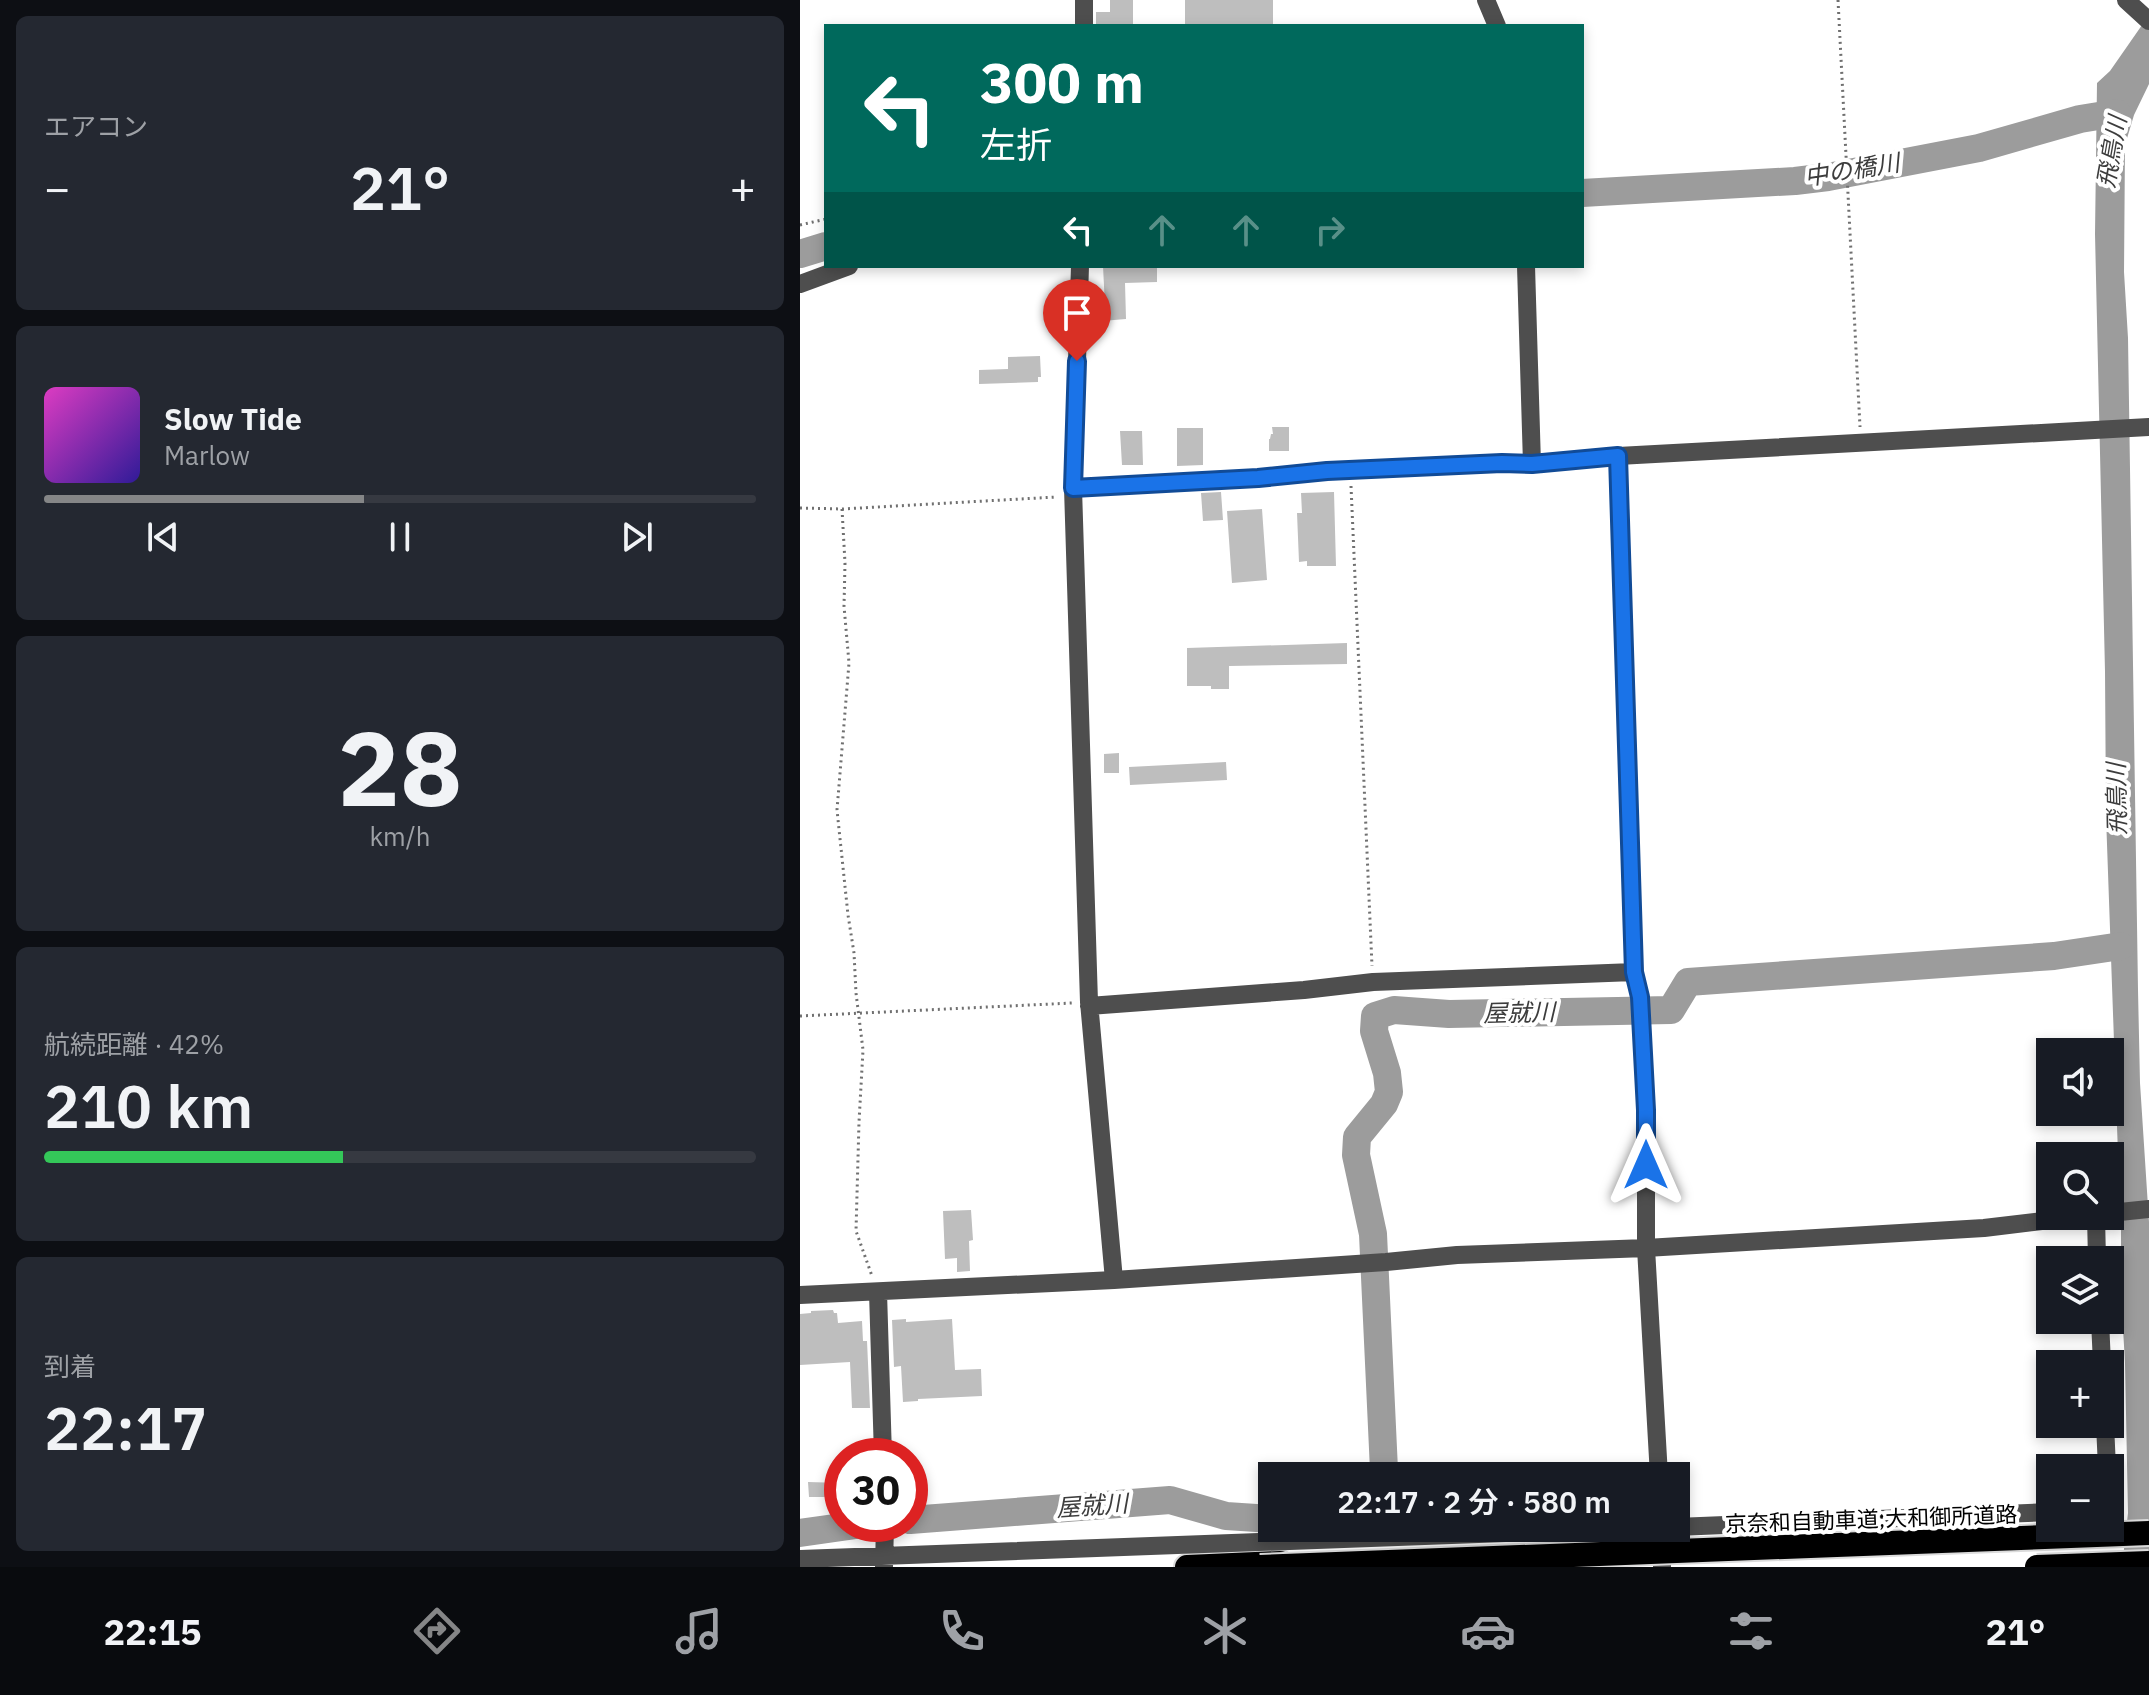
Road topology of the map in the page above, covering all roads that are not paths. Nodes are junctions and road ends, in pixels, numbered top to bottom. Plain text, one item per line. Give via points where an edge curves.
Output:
1 (1084, 0) edge
2 (1486, 0) edge
3 (2129, 3) edge
4 (2149, 21) edge
5 (1084, 24) edge
6 (1496, 24) edge
7 (844, 268) edge
8 (1080, 268) edge
9 (1526, 268) edge
10 (800, 284) edge
11 (2149, 427) edge
12 (1618, 456) junction
13 (1532, 464) junction
14 (1073, 492) junction
15 (1634, 972) junction
16 (1089, 1004) junction
17 (2149, 1209) edge
18 (2124, 1212) edge
19 (2036, 1222) edge
20 (1646, 1248) junction
21 (1114, 1280) junction
22 (878, 1292) junction
23 (800, 1295) edge
24 (882, 1438) edge
25 (1658, 1462) edge
26 (2036, 1513) edge
27 (1690, 1526) edge
28 (2149, 1531) edge
29 (885, 1542) edge
30 (1329, 1542) edge
31 (1662, 1548) edge
32 (800, 1559) edge
33 (884, 1562) edge
34 (2148, 1566) edge
35 (1187, 1567) edge
36 (1260, 1567) edge
37 (2037, 1567) edge

1 - 5 street
2 - 6 street
3 - 4 street
7 - 10 street
8 - 14 street
9 - 13 street
11 - 12 street
12 - 13 street
12 - 15 street
13 - 14 street via 1350,470
14 - 16 street
15 - 16 street via 1373,982
15 - 20 street via 1646,1110
16 - 21 street
17 - 18 street
19 - 20 street
20 - 21 street via 1457,1255
20 - 25 street
21 - 22 street
22 - 23 street
22 - 24 street
26 - 27 street
28 - 31 highway, bridge
28 - 36 highway, 京奈和自動車道;大和御所道路, bridge
29 - 33 street
30 - 33 street
31 - 35 highway
32 - 33 street
34 - 37 highway, bridge

